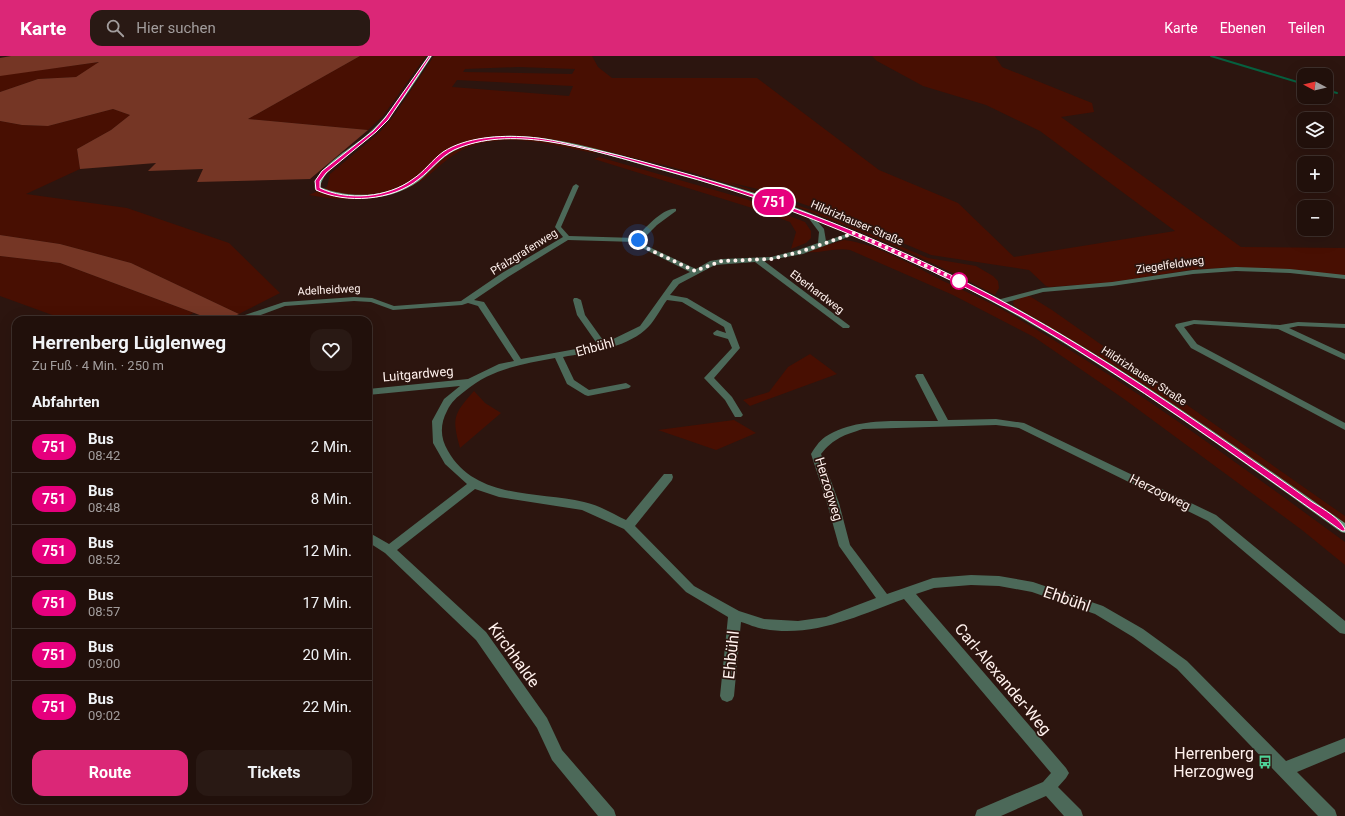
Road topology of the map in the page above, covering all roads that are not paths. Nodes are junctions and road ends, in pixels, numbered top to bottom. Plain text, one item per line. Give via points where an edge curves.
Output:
1 (430, 56) edge
2 (576, 186) dead end
3 (674, 210) dead end
4 (810, 216) junction
5 (854, 233) junction
6 (567, 238) junction
7 (638, 240) junction
8 (821, 245) junction
9 (757, 260) junction
10 (695, 271) junction
11 (1345, 278) edge
12 (666, 297) junction
13 (577, 300) dead end
14 (468, 301) junction
15 (1000, 302) junction
16 (250, 316) edge
17 (846, 326) dead end
18 (1345, 326) edge
19 (1280, 327) junction
20 (717, 333) dead end
21 (731, 338) junction
22 (603, 347) junction
23 (558, 356) junction
24 (1345, 357) edge
25 (519, 362) junction
26 (920, 376) dead end
27 (470, 382) junction
28 (626, 386) dead end
29 (372, 392) edge
30 (738, 415) dead end
31 (944, 423) junction
32 (1345, 427) edge
33 (668, 477) dead end
34 (474, 484) junction
35 (628, 526) junction
36 (1345, 529) edge
37 (372, 539) edge
38 (389, 550) junction
39 (906, 592) junction
40 (885, 601) junction
41 (735, 615) junction
42 (1345, 629) edge
43 (727, 696) dead end
44 (1345, 745) edge
45 (1283, 770) junction
46 (1048, 787) junction
47 (608, 816) edge
48 (983, 816) edge
49 (1075, 816) edge
50 (1329, 816) edge

1 - 4 main road, Hildrizhauser Straße via 387,119 324,172 317,188 329,194 346,197 385,193 416,180 444,154 468,143 496,138 526,138 615,156 708,180
2 - 6 street via 558,227
3 - 7 street via 649,227
4 - 5 main road, Hildrizhauser Straße
4 - 8 street via 823,231
5 - 8 street, Ehbühl
5 - 15 main road, Hildrizhauser Straße
6 - 7 street, Pfalzgrafenweg
6 - 14 street, Pfalzgrafenweg via 505,275
7 - 10 street via 642,246
8 - 9 street, Ehbühl via 800,252
9 - 10 street, Ehbühl via 722,261
9 - 17 street, Eberhardweg
10 - 12 street, Ehbühl via 676,282
11 - 15 street, Ziegelfeldweg via 1290,271 1236,269 1043,290
12 - 21 street via 684,300 728,326
12 - 22 street, Ehbühl via 643,328
13 - 22 street via 581,315
14 - 16 street, Adelheidweg via 462,304 393,308 372,300 354,299 284,304
14 - 25 street via 481,304
15 - 36 main road, Hildrizhauser Straße via 1088,354 1188,419
18 - 19 street via 1298,324
19 - 24 street
19 - 32 street via 1194,322 1179,326 1194,346
20 - 21 street
21 - 30 street via 736,348 709,378 729,399
22 - 23 street, Ehbühl
23 - 25 street, Ehbühl
23 - 28 street via 570,382 588,393
25 - 27 street, Ehbühl via 502,366
26 - 31 street
27 - 29 street, Luitgardweg
27 - 34 street, Ehbühl via 447,401 437,421 438,443 449,462
31 - 40 street, Herzogweg via 863,426 827,440 816,454 845,546
31 - 42 street, Herzogweg via 1021,424 1212,518
33 - 35 street
34 - 35 street, Ehbühl via 498,493 584,506
34 - 38 street
35 - 41 street, Ehbühl via 690,589
37 - 38 street, Kirchhalde
38 - 47 street, Kirchhalde via 481,636 542,723 557,755
39 - 40 street, Ehbühl
39 - 45 street, Ehbühl via 933,583 999,581 1033,587 1099,610 1138,633 1182,665
39 - 46 street, Carl-Alexander-Weg via 1061,773
40 - 41 street, Ehbühl via 826,622 798,626 764,624
41 - 43 street, Ehbühl
44 - 45 street
45 - 50 street, Ehbühl
46 - 48 street
46 - 49 street

